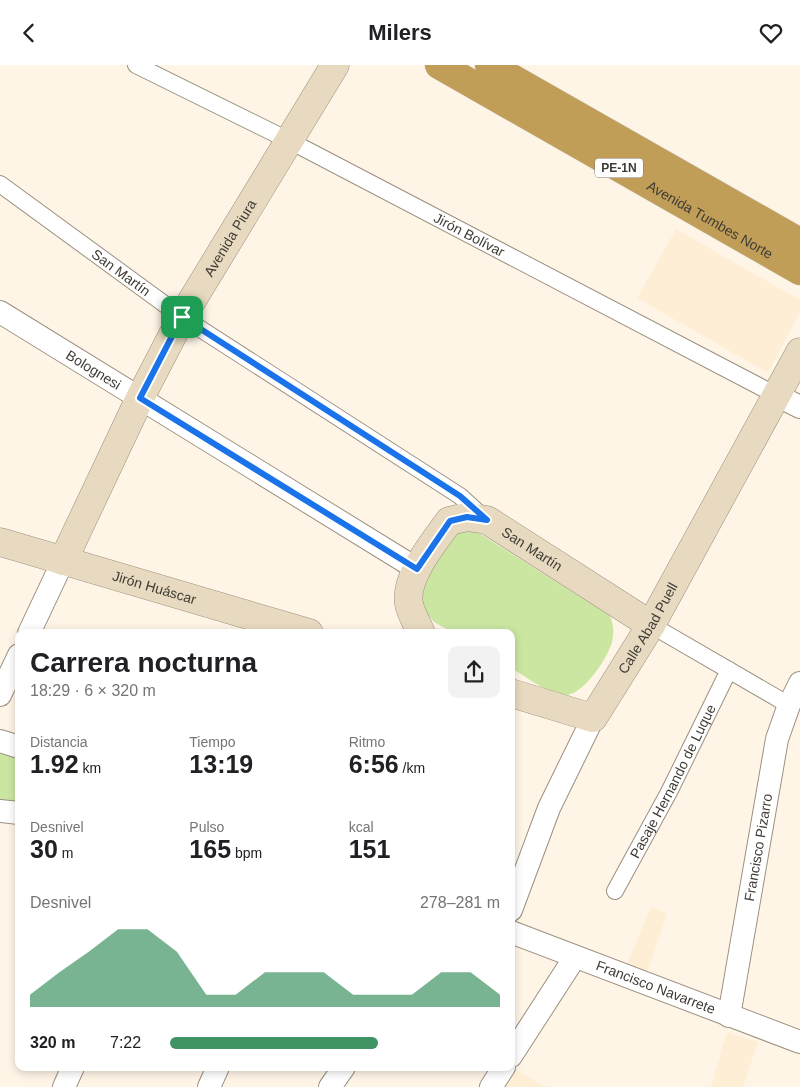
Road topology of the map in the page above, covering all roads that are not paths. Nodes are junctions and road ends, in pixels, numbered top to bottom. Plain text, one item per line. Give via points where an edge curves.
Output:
1 (136, 65) edge
2 (335, 65) edge
3 (439, 65) edge
4 (489, 65) edge
5 (290, 141) junction
6 (0, 184) edge
7 (800, 242) edge
8 (800, 271) edge
9 (182, 317) junction
10 (4, 322) edge
11 (800, 352) edge
12 (776, 395) junction
13 (140, 398) junction
14 (800, 407) edge
15 (487, 520) junction
16 (0, 542) edge
17 (63, 561) junction
18 (417, 569) junction
19 (651, 625) junction
20 (31, 629) edge
21 (295, 629) edge
22 (419, 629) edge
23 (15, 663) edge
24 (729, 670) junction
25 (800, 683) edge
26 (515, 694) edge
27 (0, 695) edge
28 (794, 708) edge
29 (593, 718) junction
30 (0, 741) edge
31 (15, 746) edge
32 (0, 811) edge
33 (15, 813) edge
34 (615, 891) dead end
35 (515, 899) edge
36 (515, 934) edge
37 (575, 957) junction
38 (729, 1016) junction
39 (800, 1042) edge
40 (515, 1050) edge
41 (59, 1071) edge
42 (71, 1071) edge
43 (216, 1071) edge
44 (341, 1071) edge
45 (501, 1071) edge
46 (52, 1087) edge
47 (64, 1087) edge
48 (209, 1087) edge
49 (330, 1087) edge
50 (491, 1087) edge

1 - 5 street, Jirón Bolívar
2 - 5 main road, Avenida Piura
3 - 8 highway, Avenida Tumbes Norte / PE-1N
4 - 7 highway, Avenida Tumbes Norte / PE-1N
5 - 9 main road, Avenida Piura
5 - 12 street, Jirón Bolívar
6 - 9 street, San Martín
9 - 13 main road, Avenida Piura
9 - 15 street, San Martín via 460,496
10 - 13 street, Bolognesi
11 - 12 main road, Calle Abad Puell
12 - 14 street, Jirón Bolívar
12 - 19 main road, Calle Abad Puell
13 - 17 main road, Avenida Piura
13 - 18 street, Bolognesi
15 - 18 main road via 467,517 450,521
15 - 19 main road, San Martín
16 - 17 main road, Jirón Huáscar
17 - 20 street, Avenida Piura
17 - 21 main road, Jirón Huáscar
18 - 22 main road via 408,602
19 - 24 street, San Martín
19 - 29 main road, Calle Abad Puell
23 - 27 street
24 - 28 street, San Martín
24 - 34 street, Pasaje Hernando de Luque via 669,792
25 - 28 street, Francisco Pizarro
26 - 29 main road
28 - 38 street, Francisco Pizarro via 777,739
29 - 35 street, Calle Abad Puell via 549,809
30 - 31 street
32 - 33 street
36 - 37 street, Francisco Navarrete
37 - 38 street, Francisco Navarrete
37 - 40 street
38 - 39 street, Francisco Navarrete
41 - 46 street
42 - 47 street
43 - 48 street
44 - 49 street
45 - 50 street

